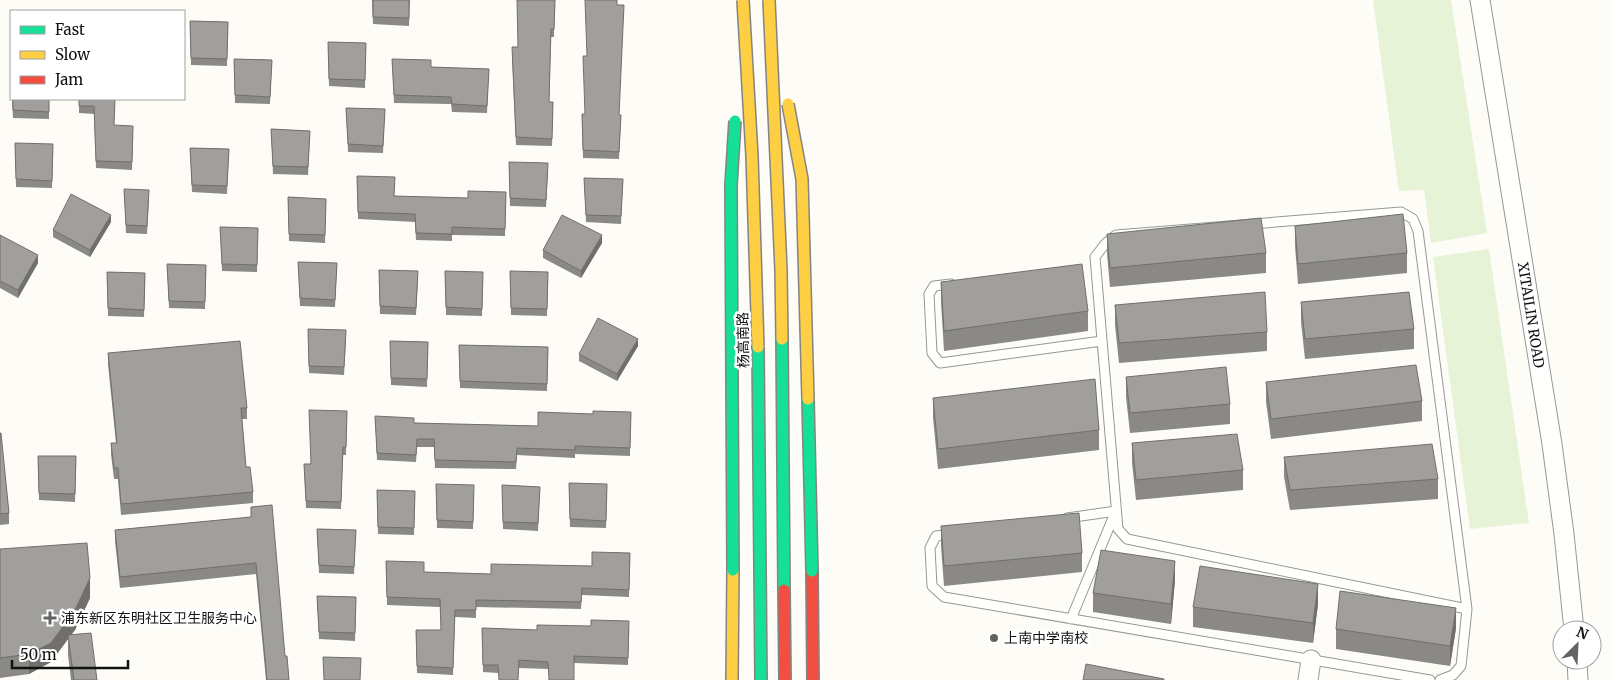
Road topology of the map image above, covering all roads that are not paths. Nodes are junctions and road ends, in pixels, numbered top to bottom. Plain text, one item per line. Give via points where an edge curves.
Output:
1 (1480, 0) edge
2 (769, 5) edge
3 (743, 6) edge
4 (963, 282) edge
5 (1102, 341) junction
6 (1116, 511) junction
7 (1060, 519) edge
8 (965, 532) edge
9 (1467, 609) junction
10 (1071, 619) junction
11 (1573, 620) edge
12 (1311, 660) junction
13 (732, 680) edge
14 (761, 680) edge
15 (786, 680) edge
16 (813, 680) edge
17 (1308, 680) edge
18 (1430, 680) edge
19 (1440, 680) edge

1 - 11 street, XITAILIN ROAD via 1552,444
2 - 15 highway, bridge via 780,270
2 - 16 highway, bridge via 802,179
3 - 13 highway, bridge via 731,185
3 - 14 highway, 杨高南路, bridge via 758,348
4 - 5 lane via 934,286 929,294 932,353 940,363
5 - 6 lane
5 - 9 lane via 1091,266 1105,244 1116,235 1401,212 1413,219 1418,231
6 - 7 lane
6 - 9 lane via 1118,529 1126,539
6 - 10 lane
8 - 10 lane via 936,536 930,548 932,586 944,597
9 - 19 lane via 1460,666 1453,675
10 - 12 lane
12 - 17 street
12 - 18 lane

